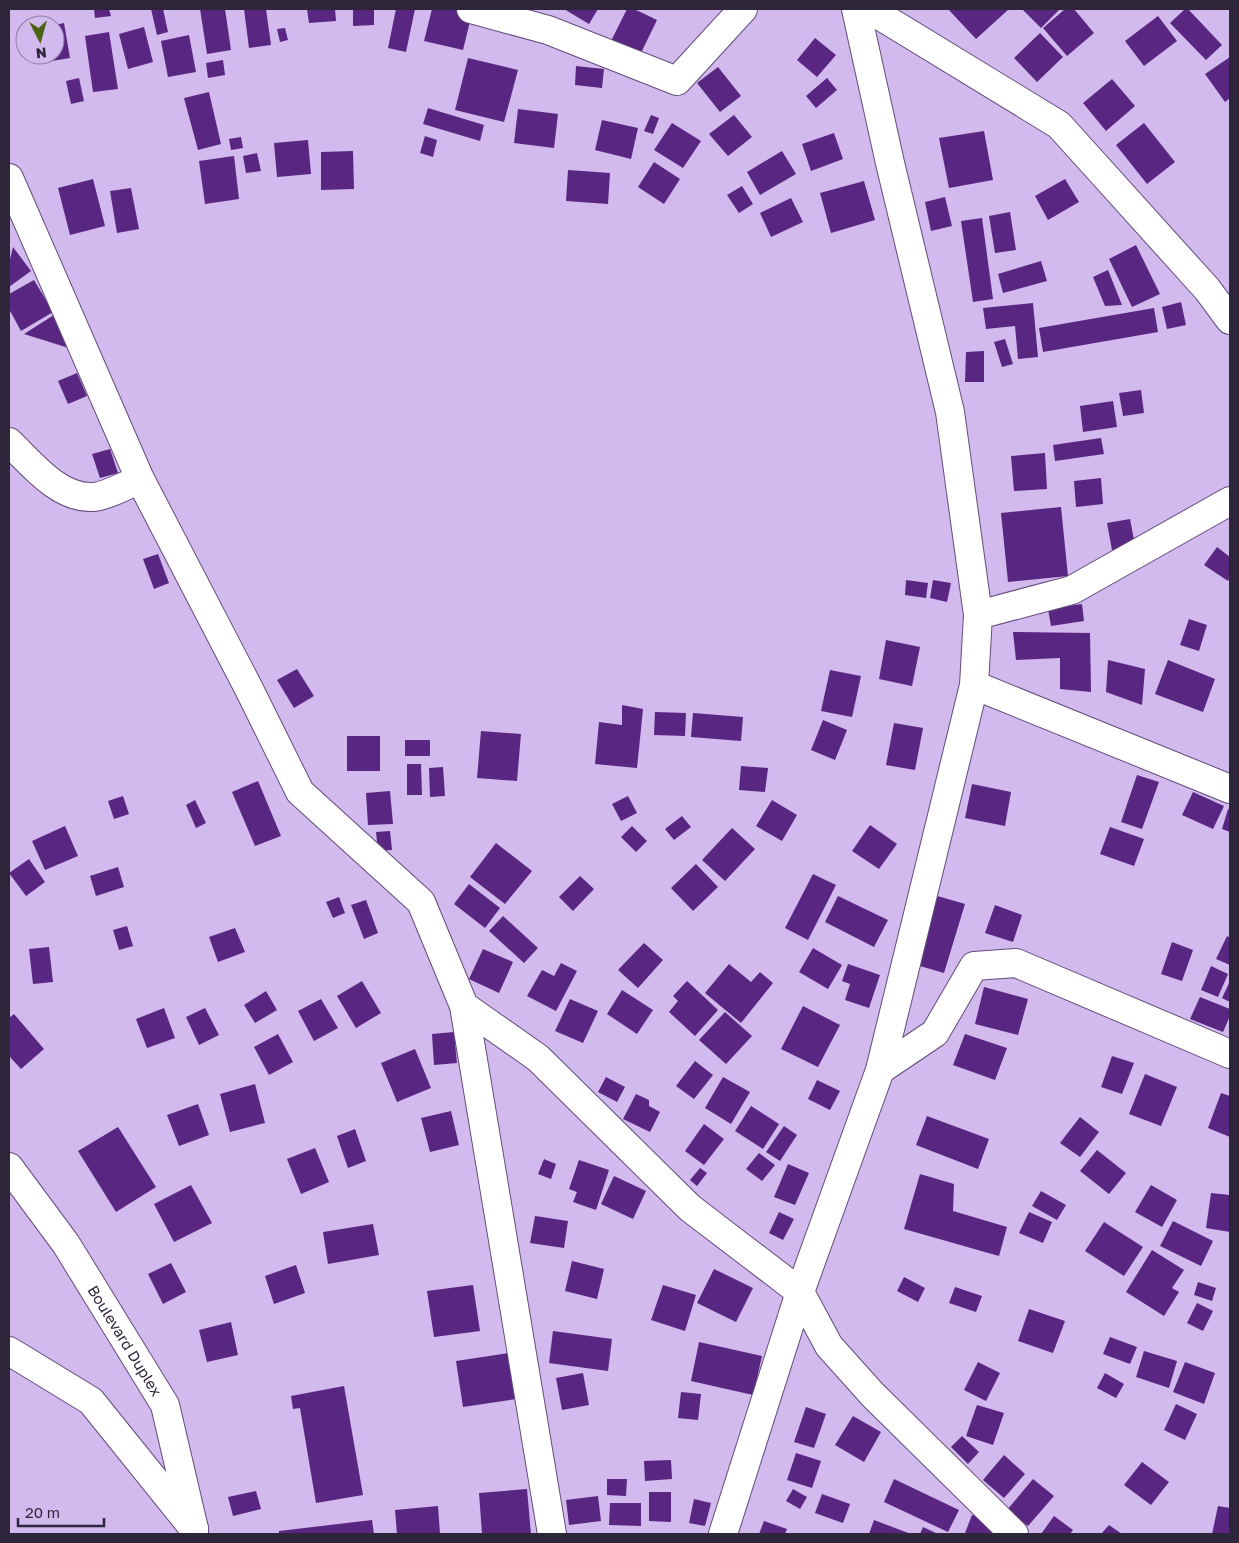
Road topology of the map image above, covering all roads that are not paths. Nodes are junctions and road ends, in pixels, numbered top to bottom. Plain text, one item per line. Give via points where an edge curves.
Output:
1 (471, 9) edge
2 (743, 9) edge
3 (856, 9) edge
4 (869, 9) edge
5 (9, 178) edge
6 (1230, 320) edge
7 (9, 442) edge
8 (140, 479) junction
9 (1230, 501) edge
10 (978, 615) junction
11 (974, 685) junction
12 (1230, 789) edge
13 (464, 1006) junction
14 (1230, 1054) edge
15 (880, 1070) junction
16 (9, 1167) edge
17 (800, 1292) junction
18 (9, 1351) edge
19 (194, 1532) edge
20 (552, 1534) edge
21 (723, 1534) edge
22 (1014, 1534) edge

1 - 2 street via 548,30 677,81
3 - 10 street via 950,412
4 - 6 street via 1059,125 1207,289
5 - 8 street
7 - 8 street via 51,481 72,495 95,497
8 - 13 street via 300,792 421,902
9 - 10 street via 1072,590
10 - 11 street
11 - 12 street
11 - 15 street
13 - 17 street via 538,1058 690,1208
13 - 20 street
14 - 15 street via 1016,963 974,966 935,1033
15 - 17 street
16 - 19 street, Boulevard Duplex via 66,1244 165,1405
17 - 21 street
17 - 22 street via 829,1346 873,1395
18 - 19 street via 91,1400

